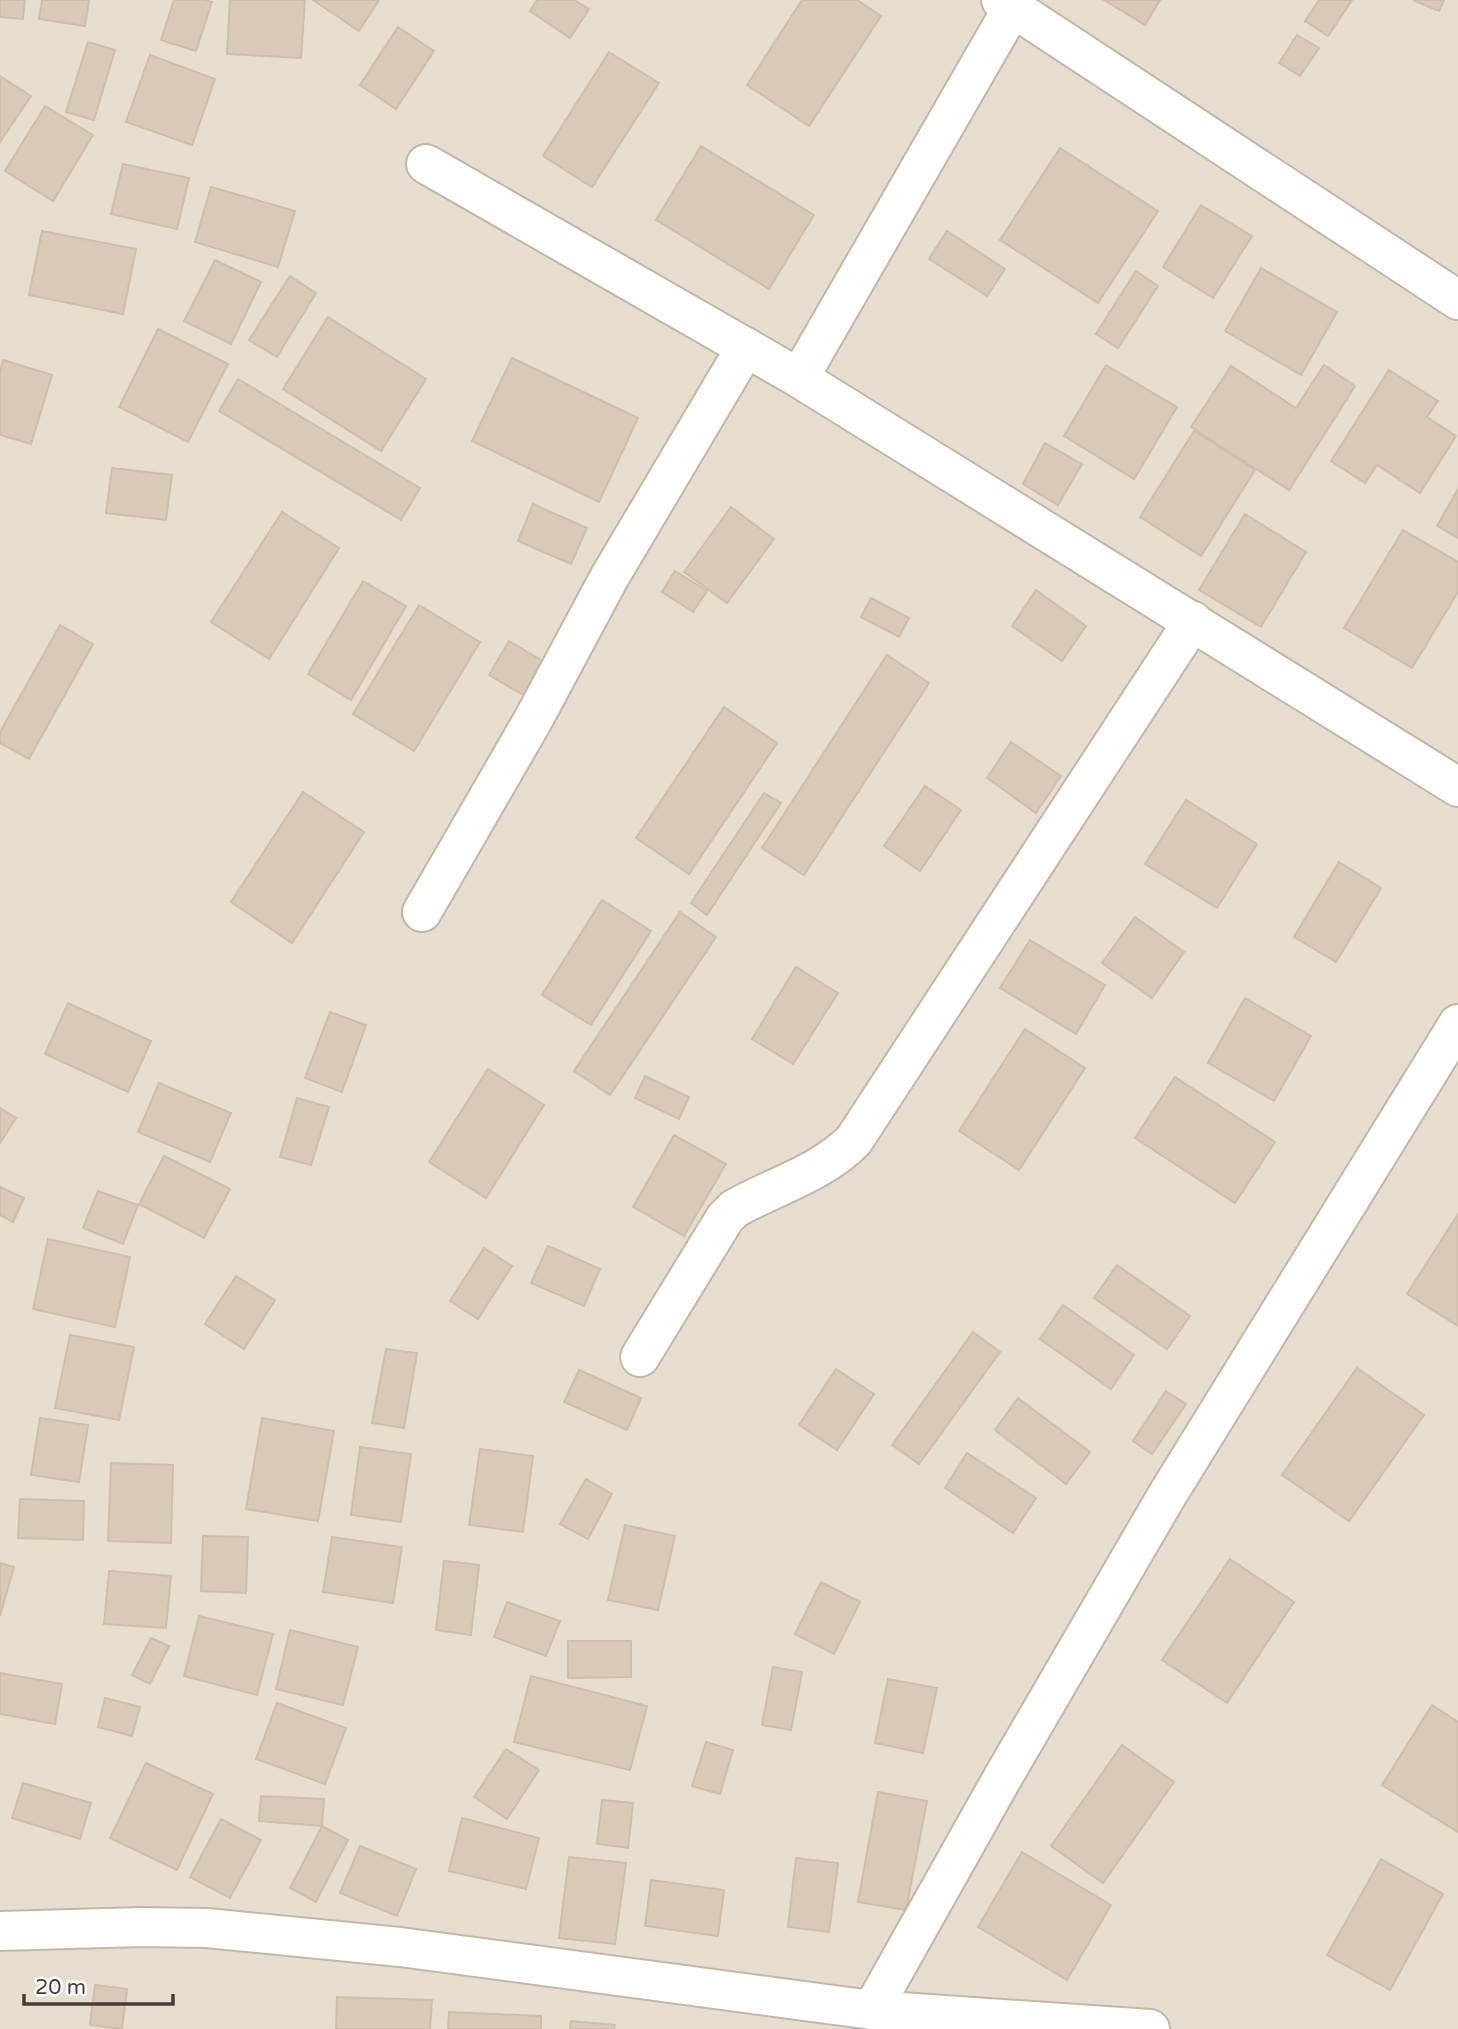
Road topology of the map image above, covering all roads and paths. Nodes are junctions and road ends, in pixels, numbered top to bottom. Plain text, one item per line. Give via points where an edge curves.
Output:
1 (1007, 3) edge
2 (426, 164) dead end
3 (1458, 300) edge
4 (746, 347) junction
5 (799, 378) junction
6 (1193, 621) junction
7 (1458, 787) edge
8 (422, 912) dead end
9 (1458, 1024) edge
10 (640, 1357) dead end
11 (0, 1931) edge
12 (872, 2010) junction
13 (1150, 2029) edge

1 - 3 street
1 - 5 street
2 - 4 street
4 - 5 street
4 - 8 street
5 - 6 street
6 - 7 street
6 - 10 street via 854,1140 824,1165 734,1209
9 - 12 street via 1166,1497
11 - 12 street via 220,1929 400,1947
12 - 13 street

